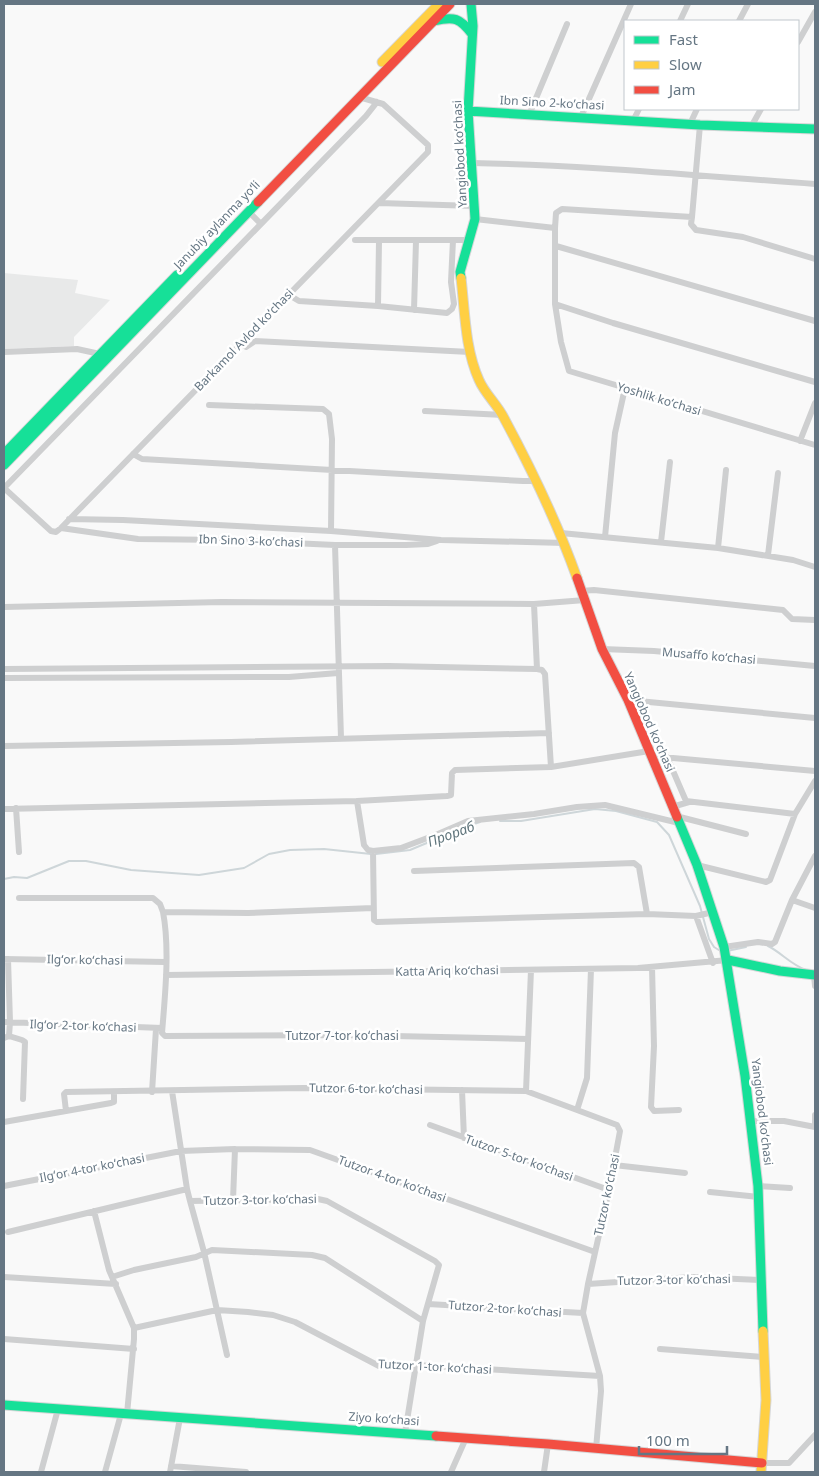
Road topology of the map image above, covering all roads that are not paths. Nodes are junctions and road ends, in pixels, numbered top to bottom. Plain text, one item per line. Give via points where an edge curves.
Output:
1 (439, 4) edge
2 (450, 4) edge
3 (470, 4) edge
4 (477, 4) edge
5 (631, 4) edge
6 (688, 4) edge
7 (748, 4) edge
8 (815, 12) edge
9 (680, 20) edge
10 (740, 20) edge
11 (433, 22) junction
12 (567, 24) dead end
13 (472, 30) junction
14 (799, 40) edge
15 (358, 97) junction
16 (377, 102) junction
17 (638, 110) edge
18 (697, 110) edge
19 (760, 110) edge
20 (468, 111) junction
21 (529, 115) junction
22 (581, 117) junction
23 (633, 121) junction
24 (690, 124) junction
25 (700, 125) junction
26 (751, 127) junction
27 (815, 129) edge
28 (472, 163) junction
29 (695, 176) junction
30 (815, 184) edge
31 (379, 203) junction
32 (476, 206) junction
33 (248, 211) junction
34 (692, 217) junction
35 (475, 219) junction
36 (261, 224) junction
37 (555, 228) junction
38 (355, 240) dead end
39 (453, 240) junction
40 (468, 240) junction
41 (379, 241) junction
42 (416, 241) junction
43 (556, 246) junction
44 (815, 259) edge
45 (288, 295) junction
46 (555, 304) junction
47 (378, 306) junction
48 (414, 310) junction
49 (815, 321) edge
50 (241, 343) junction
51 (4, 352) edge
52 (470, 352) junction
53 (100, 354) junction
54 (815, 382) edge
55 (625, 388) junction
56 (815, 404) edge
57 (209, 405) dead end
58 (424, 411) dead end
59 (504, 415) junction
60 (800, 441) junction
61 (815, 445) edge
62 (4, 454) edge
63 (133, 454) junction
64 (670, 462) dead end
65 (4, 465) edge
66 (332, 470) junction
67 (726, 470) dead end
68 (778, 473) dead end
69 (537, 481) junction
70 (4, 488) edge
71 (69, 520) junction
72 (60, 528) junction
73 (331, 531) junction
74 (561, 533) junction
75 (605, 537) junction
76 (441, 540) junction
77 (661, 542) junction
78 (565, 544) junction
79 (335, 545) junction
80 (718, 548) junction
81 (768, 556) junction
82 (815, 567) edge
83 (581, 591) junction
84 (585, 600) junction
85 (336, 603) junction
86 (534, 604) junction
87 (4, 607) edge
88 (815, 620) edge
89 (602, 649) junction
90 (815, 666) edge
91 (4, 669) edge
92 (537, 669) junction
93 (338, 670) junction
94 (4, 678) edge
95 (628, 700) junction
96 (815, 718) edge
97 (549, 732) junction
98 (341, 738) junction
99 (4, 746) edge
100 (650, 753) junction
101 (667, 757) junction
102 (551, 767) junction
103 (815, 772) edge
104 (815, 781) edge
105 (357, 801) junction
106 (689, 802) junction
107 (672, 807) junction
108 (16, 808) junction
109 (4, 809) edge
110 (795, 814) junction
111 (678, 819) junction
112 (746, 834) dead end
113 (19, 852) dead end
114 (372, 854) junction
115 (815, 856) edge
116 (697, 865) junction
117 (414, 871) dead end
118 (19, 898) dead end
119 (792, 900) junction
120 (373, 908) junction
121 (815, 908) edge
122 (164, 912) junction
123 (713, 912) junction
124 (647, 914) junction
125 (696, 916) junction
126 (724, 947) junction
127 (6, 959) edge
128 (728, 960) junction
129 (166, 962) junction
130 (713, 963) junction
131 (652, 968) junction
132 (591, 969) junction
133 (531, 970) junction
134 (166, 975) junction
135 (815, 975) edge
136 (815, 986) edge
137 (7, 1022) edge
138 (159, 1029) junction
139 (6, 1037) edge
140 (528, 1039) junction
141 (462, 1090) junction
142 (172, 1091) junction
143 (526, 1091) junction
144 (114, 1092) junction
145 (152, 1092) junction
146 (24, 1099) dead end
147 (577, 1110) junction
148 (679, 1110) dead end
149 (66, 1111) junction
150 (815, 1115) edge
151 (750, 1121) junction
152 (4, 1122) edge
153 (430, 1125) dead end
154 (815, 1127) edge
155 (464, 1138) junction
156 (235, 1149) junction
157 (181, 1151) junction
158 (614, 1165) junction
159 (685, 1173) dead end
160 (4, 1186) edge
161 (758, 1186) junction
162 (790, 1188) dead end
163 (187, 1189) junction
164 (609, 1190) junction
165 (710, 1192) dead end
166 (759, 1197) junction
167 (233, 1200) junction
168 (190, 1201) junction
169 (94, 1211) junction
170 (8, 1232) dead end
171 (204, 1252) junction
172 (595, 1252) junction
173 (112, 1276) junction
174 (4, 1277) edge
175 (760, 1280) junction
176 (116, 1284) junction
177 (588, 1284) junction
178 (428, 1304) junction
179 (217, 1310) junction
180 (583, 1313) junction
181 (423, 1321) junction
182 (134, 1328) junction
183 (4, 1338) edge
184 (134, 1349) junction
185 (660, 1349) dead end
186 (227, 1355) dead end
187 (763, 1357) junction
188 (416, 1365) junction
189 (600, 1376) junction
190 (4, 1405) edge
191 (58, 1410) junction
192 (124, 1414) junction
193 (180, 1418) junction
194 (405, 1433) junction
195 (815, 1435) edge
196 (466, 1438) junction
197 (548, 1444) junction
198 (596, 1448) junction
199 (761, 1467) edge
200 (171, 1469) edge
201 (41, 1472) edge
202 (105, 1472) edge
203 (246, 1472) edge
204 (451, 1472) edge
205 (544, 1472) edge

1 - 53 main road, Janubiy aylanma yoʻli
2 - 11 main road, Janubiy aylanma yoʻli
3 - 13 main road, Yangiobod koʻchasi
4 - 13 main road
5 - 22 street
6 - 9 street
7 - 10 street
8 - 14 street
11 - 13 main road via 458,18
11 - 15 main road, Janubiy aylanma yoʻli
12 - 21 street
13 - 20 main road, Yangiobod koʻchasi
15 - 16 street, Barkamol Avlod koʻchasi
15 - 33 main road, Janubiy aylanma yoʻli
16 - 31 street, Barkamol Avlod koʻchasi via 429,148
16 - 36 street
17 - 23 street
18 - 24 street
19 - 26 street
20 - 21 main road, Ibn Sino 2-koʼchasi
20 - 28 main road, Yangiobod koʻchasi
21 - 22 main road, Ibn Sino 2-koʼchasi
22 - 23 main road, Ibn Sino 2-koʼchasi
23 - 24 main road, Ibn Sino 2-koʼchasi
24 - 25 main road, Ibn Sino 2-koʼchasi
25 - 26 main road, Ibn Sino 2-koʼchasi
25 - 29 street
26 - 27 main road, Ibn Sino 2-koʼchasi
28 - 29 street
28 - 32 main road, Yangiobod koʻchasi
29 - 30 street
29 - 34 street
31 - 32 street
31 - 45 street, Barkamol Avlod koʻchasi
32 - 35 main road, Yangiobod koʻchasi
33 - 36 street
33 - 65 main road, Janubiy aylanma yoʻli
34 - 37 street via 562,209 556,213
34 - 44 street via 691,224 696,230 743,237
35 - 37 street
35 - 40 main road, Yangiobod koʻchasi
36 - 70 street
37 - 43 street, Yoshlik koʻchasi
38 - 41 street
39 - 40 street
39 - 42 street
39 - 48 street via 452,309 447,313
40 - 52 main road, Yangiobod koʻchasi via 460,272
41 - 42 street
41 - 47 street
42 - 48 street
43 - 46 street, Yoshlik koʻchasi
43 - 49 street
45 - 47 street via 299,301
45 - 50 street, Barkamol Avlod koʻchasi
46 - 54 street
46 - 55 street, Yoshlik koʻchasi via 568,370
47 - 48 street
50 - 52 street via 246,347 254,341
50 - 63 street, Barkamol Avlod koʻchasi
51 - 53 street via 77,349
52 - 59 main road, Yangiobod koʻchasi via 479,381
53 - 62 main road, Janubiy aylanma yoʻli
55 - 60 street, Yoshlik koʻchasi
55 - 75 street via 615,433
56 - 60 street
57 - 66 street via 323,409 329,414
58 - 59 street
59 - 69 main road, Yangiobod koʻchasi
60 - 61 street, Yoshlik koʻchasi
63 - 66 street via 142,459
63 - 71 street, Barkamol Avlod koʻchasi
64 - 77 street
66 - 69 street
66 - 73 street
67 - 80 street
68 - 81 street
69 - 74 main road, Yangiobod koʻchasi
70 - 72 street via 51,531 56,532
71 - 72 street, Barkamol Avlod koʻchasi
71 - 73 street, Ibn Sino 3-koʼchasi
72 - 79 street, Ibn Sino 3-koʼchasi via 138,539
73 - 76 street, Ibn Sino 3-koʼchasi
74 - 75 street
74 - 78 main road, Yangiobod koʻchasi
75 - 77 street
76 - 78 street, Ibn Sino 3-koʼchasi
76 - 79 street, Ibn Sino 3-koʼchasi via 428,544
77 - 80 street
78 - 83 main road, Yangiobod koʻchasi
79 - 85 street
80 - 81 street
81 - 82 street
83 - 84 main road, Yangiobod koʻchasi
83 - 88 street via 783,610 792,619
84 - 86 street
84 - 89 main road, Yangiobod koʻchasi
85 - 86 street
85 - 87 street
85 - 93 street
86 - 92 street
89 - 90 street, Musaffo koʻchasi
89 - 95 main road, Yangiobod koʻchasi
91 - 93 street
92 - 93 street via 389,666
92 - 97 street via 545,674
93 - 94 street via 288,677
93 - 98 street
95 - 96 street
95 - 100 main road, Yangiobod koʻchasi
97 - 98 street
97 - 102 street
98 - 99 street
100 - 101 street
100 - 102 street
100 - 107 main road, Yangiobod koʻchasi
101 - 103 street
101 - 106 street via 683,797
102 - 105 street via 455,770 450,796
104 - 110 street
105 - 108 street
105 - 114 street via 364,845
106 - 107 street
106 - 110 street
107 - 111 main road, Yangiobod koʻchasi
108 - 109 street
108 - 113 street
110 - 116 street via 770,880 766,882
111 - 112 street
111 - 114 street via 605,805 577,807 468,821 401,848
111 - 116 main road, Yangiobod koʻchasi
114 - 120 street
115 - 119 street
116 - 123 main road, Yangiobod koʻchasi
117 - 124 street via 634,863 639,867
118 - 122 street via 153,898
119 - 121 street
119 - 126 street via 772,944 758,942
120 - 122 street via 248,913
120 - 124 street via 374,920 380,922
122 - 129 street
123 - 125 street
123 - 126 main road, Yangiobod koʻchasi
124 - 125 street
125 - 130 street
126 - 128 main road, Yangiobod koʻchasi
127 - 129 street, Ilgʻor koʻchasi
127 - 137 street
128 - 130 street, Katta Ariq koʻchasi
128 - 135 main road
128 - 151 main road, Yangiobod koʻchasi
129 - 134 street
130 - 131 street, Katta Ariq koʻchasi
131 - 132 street, Katta Ariq koʻchasi
131 - 148 street via 654,1046 651,1107 654,1111
132 - 133 street, Katta Ariq koʻchasi
132 - 147 street via 587,1078
133 - 134 street, Katta Ariq koʻchasi
133 - 140 street
134 - 138 street
135 - 136 street
137 - 138 street, Ilgʻor 2-tor koʻchasi
137 - 139 street
138 - 140 street, Tutzor 7-tor koʻchasi via 164,1036 348,1035
138 - 145 street
139 - 146 street via 25,1042
140 - 143 street
141 - 142 street, Tutzor 6-tor koʻchasi via 304,1088
141 - 143 street, Tutzor 6-tor koʻchasi
141 - 155 street
142 - 145 street, Tutzor 6-tor koʻchasi
142 - 157 street
143 - 147 street, Tutzor 6-tor koʻchasi
144 - 145 street, Tutzor 6-tor koʻchasi
144 - 149 street via 114,1102
144 - 149 street, Tutzor 6-tor koʻchasi via 65,1092
147 - 158 street, Tutzor koʻchasi via 620,1127
149 - 152 street
150 - 154 street
151 - 154 street via 784,1120
151 - 161 main road, Yangiobod koʻchasi
153 - 155 street, Tutzor 5-tor koʻchasi
155 - 164 street, Tutzor 5-tor koʻchasi
156 - 157 street, Tutzor 4-tor koʻchasi
156 - 167 street
156 - 172 street, Tutzor 4-tor koʻchasi via 310,1150
157 - 160 street, Ilgʻor 4-tor koʻchasi
157 - 163 street
158 - 159 street
158 - 164 street, Tutzor koʻchasi
161 - 162 street
161 - 166 main road, Yangiobod koʻchasi
163 - 168 street, Tutzor 3-tor koʻchasi
163 - 169 street, Tutzor 3-tor koʻchasi
164 - 172 street, Tutzor koʻchasi
165 - 166 street
166 - 175 main road, Yangiobod koʻchasi
167 - 168 street, Tutzor 3-tor koʻchasi
167 - 178 street, Tutzor 3-tor koʻchasi via 327,1201 437,1262 439,1268
168 - 171 street
169 - 170 street, Tutzor 3-tor koʻchasi
169 - 173 street
171 - 173 street
171 - 179 street
171 - 181 street via 325,1258
172 - 177 street, Tutzor koʻchasi
173 - 176 street
174 - 176 street
175 - 177 street, Tutzor 3-tor koʻchasi via 692,1278
175 - 187 main road, Yangiobod koʻchasi
176 - 182 street
177 - 180 street, Tutzor koʻchasi
178 - 180 street, Tutzor 2-tor koʻchasi
178 - 181 street
179 - 182 street, Tutzor 1-tor koʻchasi
179 - 186 street
179 - 188 street, Tutzor 1-tor koʻchasi via 273,1315 295,1322 378,1366
180 - 189 street, Tutzor koʻchasi
181 - 188 street
182 - 184 street
183 - 184 street
184 - 192 street
185 - 187 street
187 - 199 main road, Yangiobod koʻchasi via 766,1400
188 - 189 street, Tutzor 1-tor koʻchasi
188 - 194 street
189 - 198 street, Tutzor koʻchasi
190 - 191 main road, Ziyo koʻchasi
191 - 192 main road, Ziyo koʻchasi
191 - 201 street
192 - 193 main road, Ziyo koʻchasi
192 - 202 street
193 - 194 main road, Ziyo koʻchasi
193 - 200 street
194 - 196 main road, Ziyo koʻchasi
195 - 199 street via 789,1463
196 - 197 main road, Ziyo koʻchasi
196 - 204 street
197 - 198 main road, Ziyo koʻchasi
197 - 205 street
198 - 199 main road, Ziyo koʻchasi
200 - 203 street

